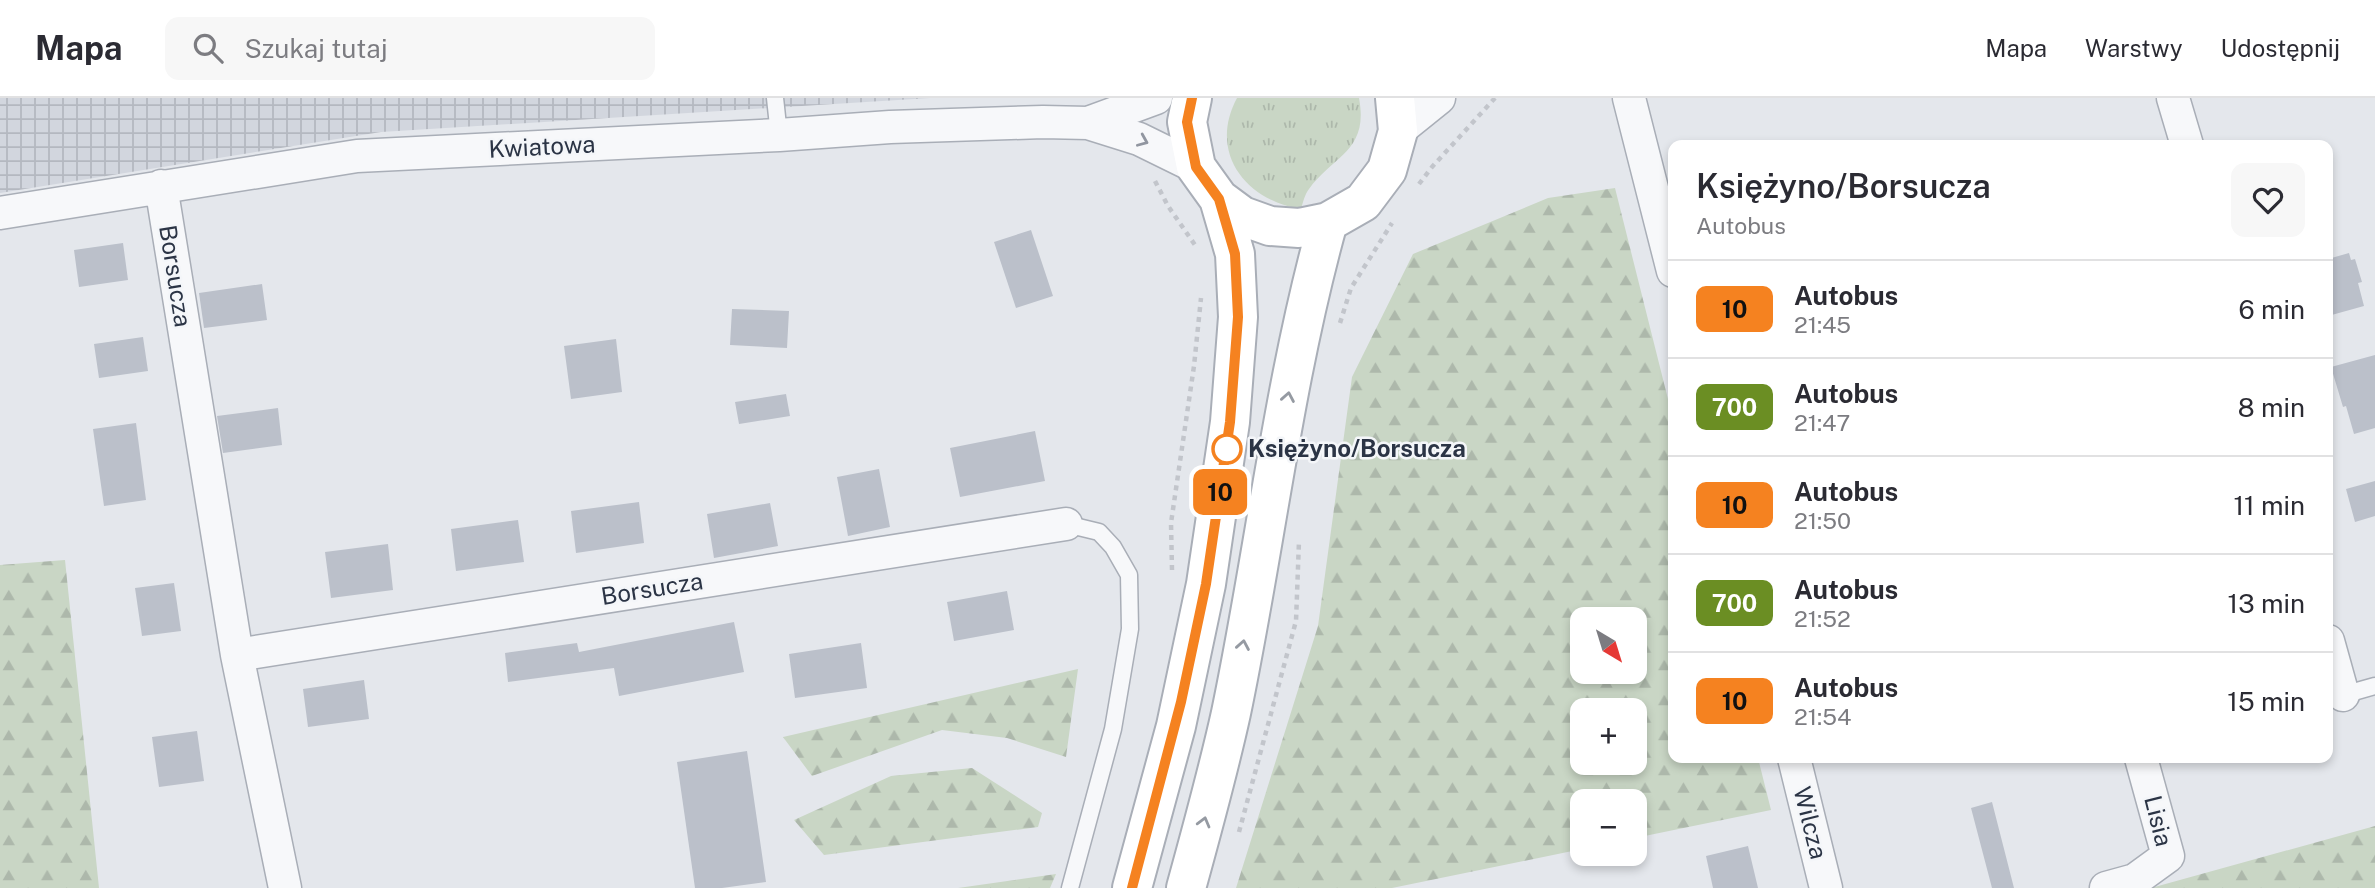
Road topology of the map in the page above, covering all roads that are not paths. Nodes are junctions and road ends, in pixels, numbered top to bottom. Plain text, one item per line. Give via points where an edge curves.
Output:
1 (775, 98) edge
2 (1156, 98) edge
3 (1192, 98) edge
4 (1439, 98) edge
5 (1629, 98) edge
6 (2173, 98) edge
7 (1043, 110) edge
8 (1397, 115) edge
9 (1088, 123) junction
10 (779, 135) junction
11 (2186, 140) edge
12 (1196, 167) junction
13 (161, 186) junction
14 (1219, 199) junction
15 (0, 213) edge
16 (1328, 222) junction
17 (1668, 251) edge
18 (1066, 524) joint
19 (237, 655) junction
20 (2333, 659) edge
21 (2375, 686) edge
22 (2343, 695) joint
23 (1795, 763) edge
24 (2142, 763) edge
25 (285, 888) edge
26 (1070, 888) edge
27 (1132, 888) edge
28 (1186, 888) edge
29 (1826, 888) edge
30 (2106, 888) edge

1 - 10 lane
2 - 9 street, Kwiatowa
3 - 12 main road via 1187,122
4 - 8 street
5 - 17 street
6 - 11 street
7 - 9 street, Kwiatowa
7 - 10 street, Kwiatowa
8 - 16 main road via 1387,170 1363,202
9 -> 12 street, Kwiatowa via 1139,139
10 - 13 street, Kwiatowa via 357,156
12 - 14 main road
13 - 15 street, Kwiatowa
13 - 19 street, Borsucza
14 - 16 main road via 1242,216 1270,226 1299,228
14 - 27 main road via 1235,254 1238,317 1230,422 1206,584 1179,713
28 -> 16 main road via 1231,712 1290,386
18 - 19 street, Borsucza
18 - 26 lane via 1099,532 1113,547 1129,575 1130,629 1113,729
19 - 25 street, Borsucza
20 - 22 street
21 - 22 lane
23 - 29 street, Wilcza
24 - 30 street, Lisia via 2168,856 2135,880

